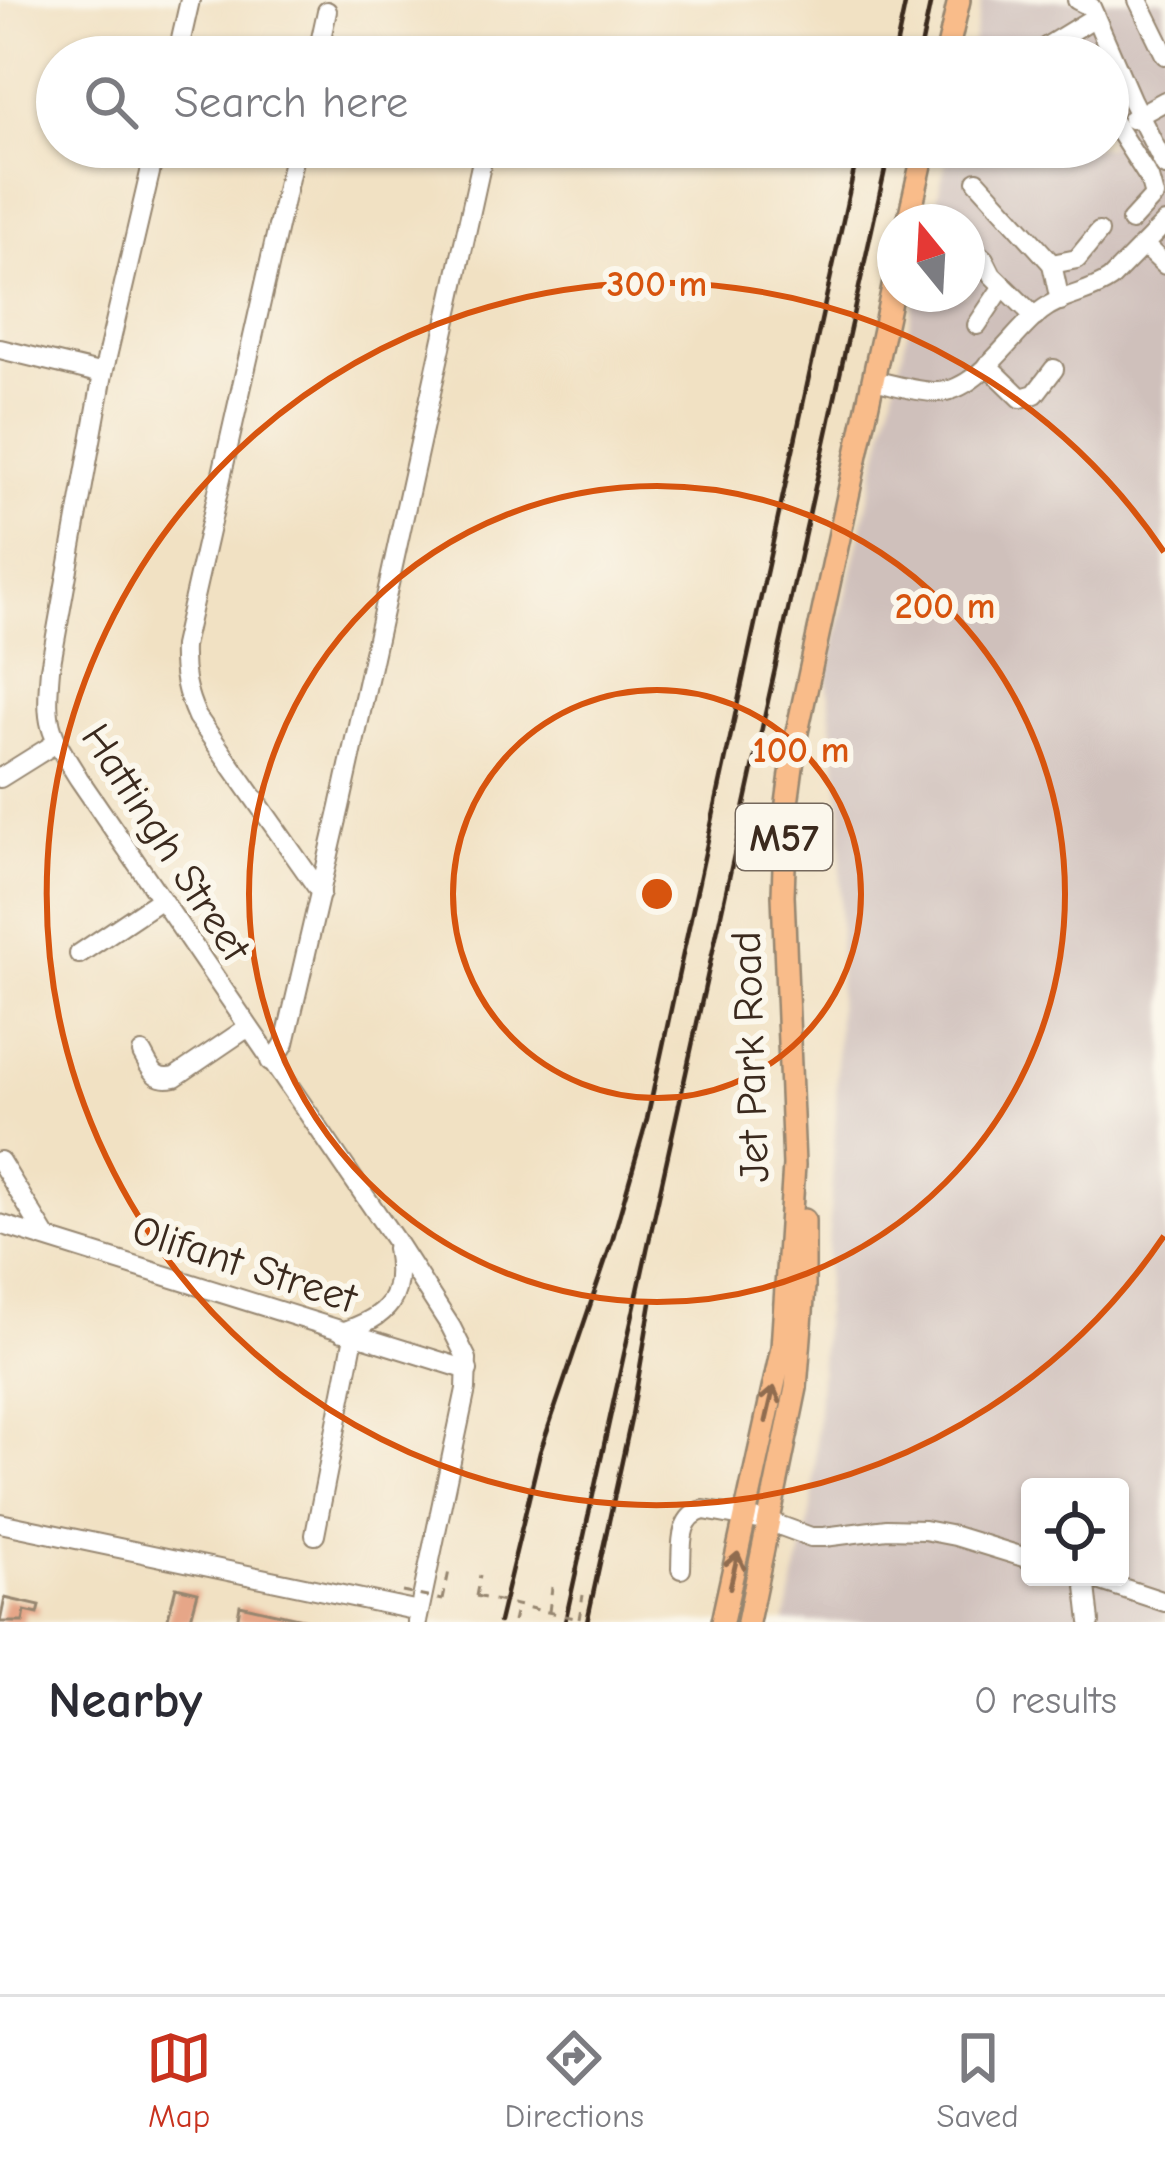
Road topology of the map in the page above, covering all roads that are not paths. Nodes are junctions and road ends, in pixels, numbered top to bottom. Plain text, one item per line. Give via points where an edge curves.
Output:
1 (190, 0) edge
2 (959, 0) edge
3 (969, 0) edge
4 (1138, 0) edge
5 (1092, 6) edge
6 (327, 11) dead end
7 (182, 36) edge
8 (321, 36) edge
9 (951, 36) edge
10 (961, 36) edge
11 (1058, 36) edge
12 (1105, 36) edge
13 (1165, 55) edge
14 (1129, 92) edge
15 (1165, 101) edge
16 (1139, 115) junction
17 (1129, 117) edge
18 (1129, 146) edge
19 (1165, 166) edge
20 (151, 168) edge
21 (291, 168) edge
22 (480, 168) edge
23 (921, 168) edge
24 (932, 168) edge
25 (977, 181) dead end
26 (912, 204) edge
27 (924, 204) edge
28 (1131, 221) dead end
29 (1165, 223) edge
30 (1099, 232) dead end
31 (1144, 244) junction
32 (985, 264) edge
33 (1052, 264) junction
34 (1165, 266) edge
35 (1003, 286) junction
36 (1060, 301) junction
37 (890, 312) edge
38 (900, 312) edge
39 (1035, 316) junction
40 (977, 325) dead end
41 (0, 349) edge
42 (987, 365) junction
43 (1054, 369) dead end
44 (103, 374) junction
45 (879, 381) junction
46 (56, 743) junction
47 (0, 778) edge
48 (321, 893) junction
49 (161, 899) junction
50 (79, 954) dead end
51 (248, 1028) junction
52 (142, 1053) dead end
53 (269, 1060) junction
54 (0, 1161) edge
55 (0, 1224) edge
56 (47, 1238) junction
57 (395, 1240) junction
58 (348, 1334) junction
59 (468, 1370) junction
60 (745, 1518) junction
61 (770, 1522) junction
62 (0, 1523) edge
63 (315, 1535) dead end
64 (1021, 1556) edge
65 (681, 1569) dead end
66 (1088, 1586) edge
67 (1117, 1586) edge
68 (1163, 1600) edge
69 (418, 1617) edge
70 (722, 1622) edge
71 (748, 1622) edge
72 (1090, 1622) edge

1 - 7 street
2 - 9 main road
3 - 10 main road
4 - 13 street
5 - 11 street
5 - 12 street
6 - 8 street
14 - 16 street
15 - 16 street
16 - 17 street
16 - 19 street
18 - 28 street via 1154,196
20 - 44 street, Hattingh Street
21 - 48 street via 182,670 197,717
22 - 48 street
23 - 26 main road
24 - 27 main road
25 - 33 street
29 - 31 street
30 - 33 street via 1077,260
31 - 34 street
31 - 36 street via 1100,286
32 - 35 street
33 - 36 street
35 - 39 street
35 - 40 street
36 - 39 street
37 - 45 main road, Jet Park Road / M57
38 - 45 main road, Jet Park Road / M57
39 - 42 street
41 - 44 street
42 - 43 street via 1021,398 1035,394
42 - 45 street via 941,392
44 - 46 street, Hattingh Street via 50,669 47,716
60 -> 45 main road, Jet Park Road / M57 via 782,1348 788,1279 794,1165 787,796
45 - 61 main road, Jet Park Road / M57 via 797,785 804,1287 796,1388
46 - 47 street
46 - 49 street, Hattingh Street
48 - 53 street via 286,1039
49 - 50 street
49 - 51 street, Hattingh Street
51 - 52 street via 175,1077 155,1076
51 - 53 street, Hattingh Street
53 - 57 street, Hattingh Street
54 - 56 street
55 - 56 street, Olifant Street
56 - 58 street, Olifant Street
57 - 58 street via 396,1292 373,1321
57 - 59 street, Hattingh Street via 456,1336
58 - 59 street, Olifant Street
58 - 63 street
59 - 69 street
60 - 61 street
60 - 65 street via 694,1512
70 -> 60 main road, Jet Park Road / M57
61 - 64 street via 824,1538 924,1530
61 - 71 main road, Jet Park Road / M57
62 - 69 street
66 - 72 street
67 - 68 street

